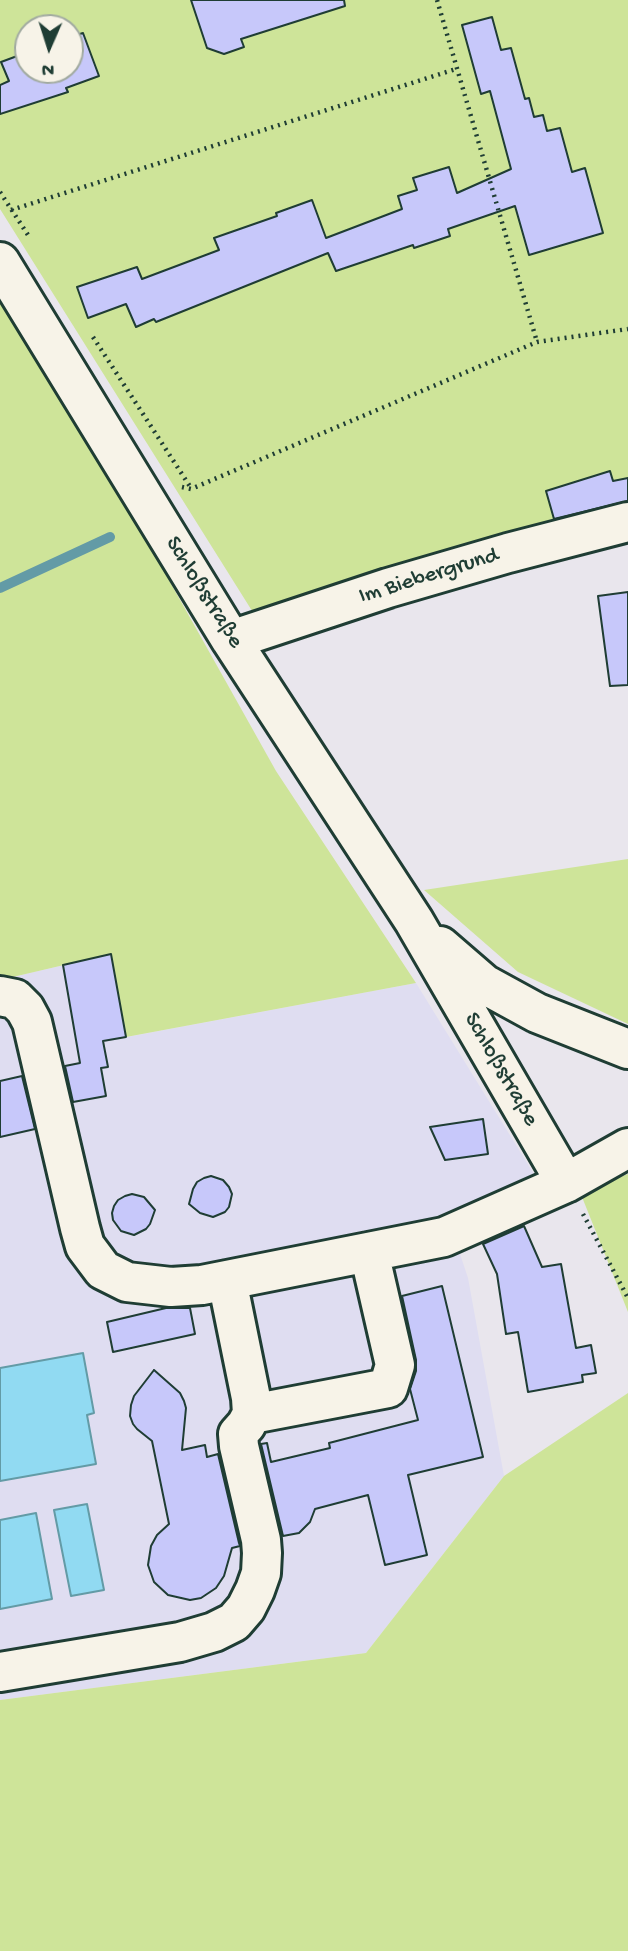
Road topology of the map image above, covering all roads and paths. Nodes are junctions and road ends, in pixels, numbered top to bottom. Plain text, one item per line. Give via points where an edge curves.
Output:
1 (437, 0) edge
2 (456, 69) junction
3 (0, 192) edge
4 (11, 210) junction
5 (34, 245) dead end
6 (0, 262) edge
7 (86, 326) dead end
8 (628, 329) edge
9 (537, 342) junction
10 (171, 485) dead end
11 (191, 489) junction
12 (628, 522) edge
13 (231, 640) junction
14 (414, 920) junction
15 (0, 996) edge
16 (628, 1049) edge
17 (628, 1148) edge
18 (566, 1183) junction
19 (369, 1252) junction
20 (227, 1280) junction
21 (628, 1297) edge
22 (252, 1414) junction
23 (0, 1672) edge

1 - 2 path
2 - 4 path
2 - 9 path
3 - 4 path
4 - 5 path
6 - 13 street, Schloßstraße
7 - 11 path
8 - 9 path
9 - 11 path
10 - 11 path
12 - 13 street, Im Biebergrund via 388,588
13 - 14 street, Schloßstraße
14 - 16 street, Schloßstraße via 484,984 537,1013
14 - 18 street, Schloßstraße
15 - 20 street via 15,999 32,1022 79,1228 94,1260 114,1276 146,1285 192,1286
17 - 18 street
18 - 19 street via 444,1237
18 - 21 path
19 - 20 street
19 - 22 street via 395,1365 388,1388
20 - 22 street
22 - 23 street via 238,1434 261,1540 261,1573 246,1608 234,1622 180,1642

